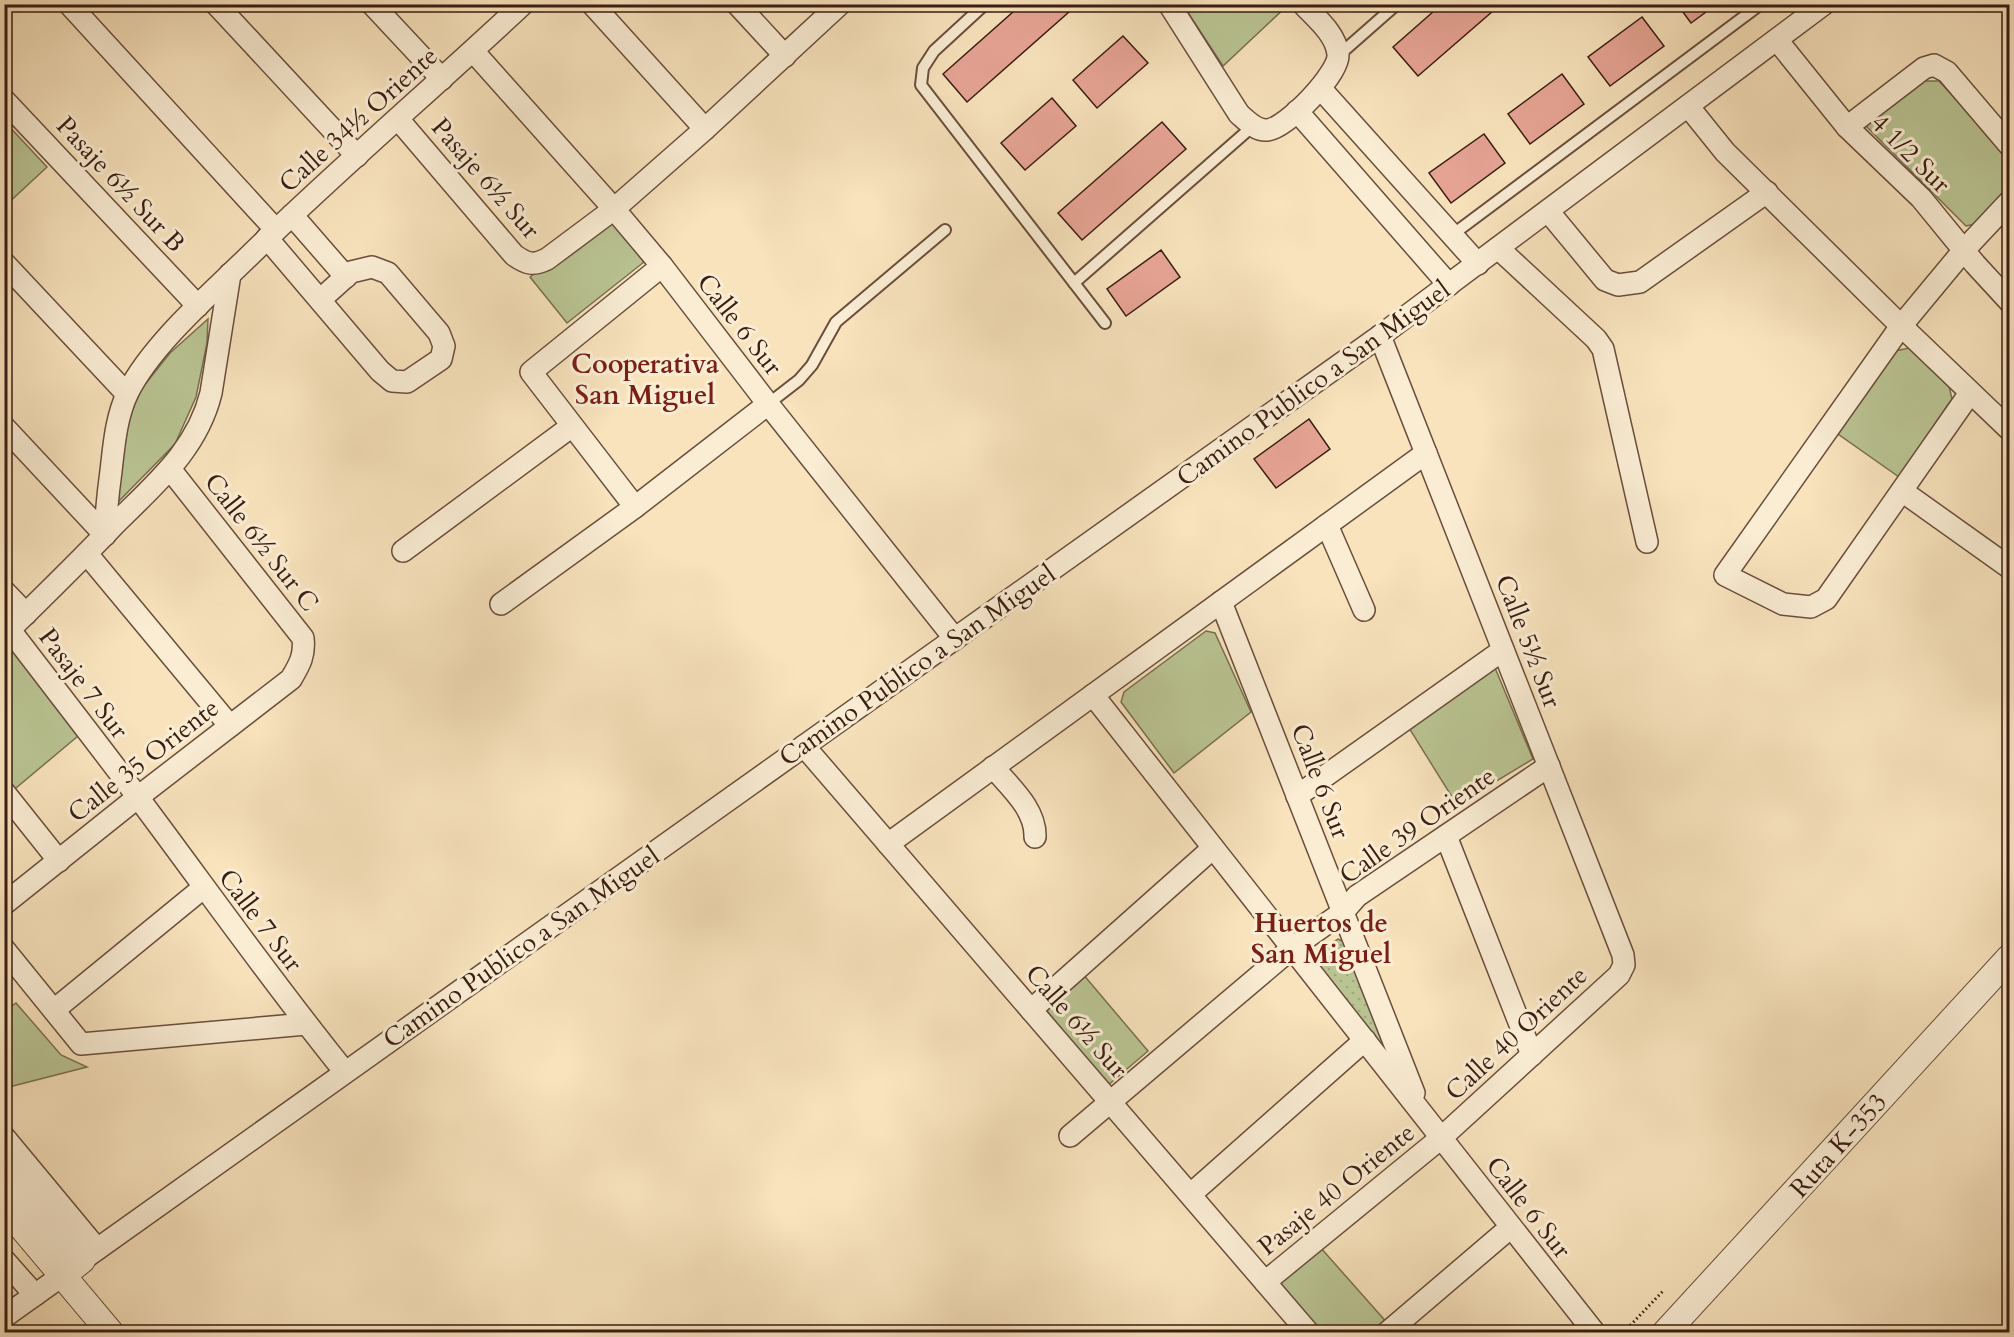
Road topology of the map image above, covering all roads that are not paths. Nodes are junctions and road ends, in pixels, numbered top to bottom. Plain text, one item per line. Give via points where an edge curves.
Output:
1 (69, 4) edge
2 (216, 4) edge
3 (372, 4) edge
4 (523, 4) edge
5 (592, 4) edge
6 (737, 4) edge
7 (840, 4) edge
8 (985, 4) edge
9 (1169, 4) edge
10 (1304, 4) edge
11 (1397, 4) edge
12 (1761, 4) edge
13 (1824, 4) edge
14 (1777, 40) junction
15 (473, 51) junction
16 (1339, 55) junction
17 (785, 56) junction
18 (442, 79) junction
19 (1321, 89) junction
20 (4, 100) edge
21 (1688, 106) junction
22 (1297, 111) junction
23 (398, 119) junction
24 (1252, 126) junction
25 (1847, 127) junction
26 (705, 129) junction
27 (2010, 146) edge
28 (357, 156) junction
29 (1767, 192) junction
30 (2010, 201) edge
31 (614, 209) junction
32 (1548, 211) junction
33 (292, 215) junction
34 (945, 230) dead end
35 (272, 234) junction
36 (1452, 235) junction
37 (1498, 248) junction
38 (1964, 250) junction
39 (4, 263) edge
40 (1478, 264) junction
41 (662, 266) junction
42 (230, 274) junction
43 (346, 277) junction
44 (1074, 283) junction
45 (1449, 285) junction
46 (321, 299) junction
47 (2010, 302) edge
48 (198, 306) junction
49 (1105, 323) dead end
50 (1901, 326) junction
51 (1380, 336) junction
52 (1970, 393) junction
53 (127, 394) junction
54 (768, 404) junction
55 (572, 426) junction
56 (4, 427) edge
57 (2010, 430) edge
58 (1426, 453) junction
59 (170, 469) junction
60 (1902, 490) junction
61 (635, 507) junction
62 (1327, 525) junction
63 (105, 535) junction
64 (1647, 542) dead end
65 (403, 551) dead end
66 (87, 554) junction
67 (2010, 568) edge
68 (4, 591) edge
69 (1221, 602) junction
70 (501, 604) dead end
71 (1364, 610) dead end
72 (26, 614) junction
73 (7, 632) edge
74 (955, 639) junction
75 (1503, 650) junction
76 (304, 652) joint
77 (1093, 695) junction
78 (230, 726) junction
79 (804, 746) junction
80 (1549, 766) junction
81 (993, 767) junction
82 (4, 792) edge
83 (1297, 796) junction
84 (138, 797) junction
85 (1446, 836) junction
86 (1035, 837) dead end
87 (888, 844) junction
88 (1213, 848) junction
89 (59, 861) junction
90 (203, 888) junction
91 (4, 904) edge
92 (1343, 912) junction
93 (1292, 948) junction
94 (4, 949) edge
95 (2010, 957) edge
96 (1624, 966) joint
97 (54, 1010) junction
98 (1031, 1010) junction
99 (306, 1024) junction
100 (1365, 1040) junction
101 (1532, 1054) junction
102 (345, 1072) junction
103 (1111, 1101) junction
104 (1423, 1114) junction
105 (1070, 1136) dead end
106 (4, 1137) edge
107 (1441, 1138) junction
108 (4, 1168) edge
109 (1191, 1194) junction
110 (4, 1206) edge
111 (1511, 1227) junction
112 (4, 1260) edge
113 (80, 1261) junction
114 (1265, 1282) junction
115 (35, 1295) junction
116 (4, 1317) edge
117 (1583, 1329) edge
118 (110, 1332) edge
119 (1308, 1332) edge
120 (1388, 1332) edge
121 (1666, 1332) edge

1 - 35 street
2 - 28 street
3 - 18 street
4 - 15 street, Calle 34½ Oriente
5 - 26 street
6 - 17 street
7 - 17 street
8 - 44 lane via 934,51 923,68 921,85
9 - 24 street via 1239,114
10 - 16 street via 1332,35
11 - 16 lane
12 - 36 lane
13 - 14 street, Camino Publico a San Miguel
14 - 21 street, Camino Publico a San Miguel
14 - 25 street, 4 1/2 Sur
15 - 18 street, Calle 34½ Oriente
15 - 31 street, Calle 6 Sur
16 - 19 street
17 - 26 street
18 - 23 street, Calle 34½ Oriente
19 - 22 street
19 - 36 street
20 - 48 street, Pasaje 6½ Sur B
21 - 29 street via 1725,152
21 - 32 street, Camino Publico a San Miguel
22 - 24 street via 1268,130
22 - 45 street
23 - 28 street, Calle 34½ Oriente
23 - 31 street, Pasaje 6½ Sur via 514,255 525,262 537,264 547,259
24 - 44 lane
25 - 27 street via 1924,68 1934,65 1947,72
25 - 38 street, 4 1/2 Sur via 1920,198
26 - 31 street
28 - 33 street, Calle 34½ Oriente
29 - 32 street via 1640,282 1618,285 1605,280
29 - 50 street
30 - 38 street
31 - 41 street, Calle 6 Sur
32 - 37 street, Camino Publico a San Miguel
33 - 35 street, Calle 34½ Oriente
33 - 43 street
34 - 54 lane via 836,322 812,365
35 - 42 street, Calle 34½ Oriente
35 - 46 street
36 - 40 street
37 - 40 street, Camino Publico a San Miguel
37 - 64 street via 1596,339 1603,350
38 - 47 street, 4 1/2 Sur
38 - 50 street
39 - 53 street
40 - 45 street, Camino Publico a San Miguel
41 - 54 street, Calle 6 Sur
41 - 55 street via 531,372
42 - 48 street, Calle 34½ Oriente
42 - 59 street via 208,408 195,437
43 - 46 street
43 - 46 street via 372,267 388,273 439,333 444,346 441,359 406,382 392,381
44 - 49 lane
45 - 51 street, Camino Publico a San Miguel
48 - 53 street, Calle 34½ Oriente via 149,359
50 - 52 street
50 - 60 street via 1725,575 1783,604 1811,607 1826,599
51 - 58 street, Calle 5½ Sur
51 - 74 street, Camino Publico a San Miguel
52 - 57 street
52 - 60 street
53 - 63 street, Calle 34½ Oriente via 115,433
54 - 61 street
54 - 74 street, Calle 6 Sur
55 - 61 street
55 - 65 street
56 - 63 street
58 - 62 street
58 - 75 street, Calle 5½ Sur
59 - 63 street
59 - 76 street, Calle 6½ Sur C via 303,638
60 - 67 street
61 - 70 street
62 - 69 street
62 - 71 street
63 - 66 street
66 - 72 street
66 - 78 street
68 - 72 street
69 - 77 street
69 - 83 street, Calle 6 Sur
72 - 73 street
73 - 84 street, Pasaje 7 Sur
74 - 79 street, Camino Publico a San Miguel
75 - 80 street, Calle 5½ Sur
75 - 83 street
76 - 78 street, Calle 35 Oriente via 291,679
77 - 81 street
77 - 88 street, Calle 6 Sur
78 - 84 street, Calle 35 Oriente
79 - 87 street, Calle 6½ Sur
79 - 102 street, Camino Publico a San Miguel
80 - 85 street, Calle 39 Oriente
80 - 96 street, Calle 5½ Sur
81 - 86 street via 1028,810
81 - 87 street
82 - 89 street
83 - 92 street, Calle 6 Sur
84 - 89 street, Calle 35 Oriente
84 - 90 street, Calle 7 Sur
85 - 92 street, Calle 39 Oriente via 1357,896
85 - 101 street
87 - 98 street, Calle 6½ Sur
88 - 93 street, Calle 6 Sur
88 - 98 street
89 - 91 street, Calle 35 Oriente
90 - 97 street
90 - 99 street, Calle 7 Sur
92 - 93 street, Calle 39 Oriente
92 - 104 street, Calle 6 Sur
93 - 100 street, Calle 6 Sur
93 - 103 street, Calle 39 Oriente
94 - 97 street
95 - 121 street, Ruta K-353
96 - 101 street, Calle 40 Oriente via 1619,975
97 - 99 street via 81,1044
98 - 103 street, Calle 6½ Sur
99 - 102 street, Calle 7 Sur
100 - 104 street, Calle 6 Sur
100 - 109 street
101 - 107 street, Calle 40 Oriente
102 - 113 street, Camino Publico a San Miguel
103 - 105 street, Calle 39 Oriente
103 - 109 street, Calle 6½ Sur
104 - 107 street, Calle 6 Sur
106 - 113 street
107 - 111 street, Calle 6 Sur
107 - 114 street, Pasaje 40 Oriente
108 - 113 street
109 - 114 street, Calle 6½ Sur
110 - 113 street
111 - 117 street, Calle 6 Sur
111 - 120 street
112 - 115 street
113 - 115 street, Camino Publico a San Miguel
113 - 118 street
114 - 119 street, Calle 6½ Sur
115 - 116 street, Camino Publico a San Miguel

